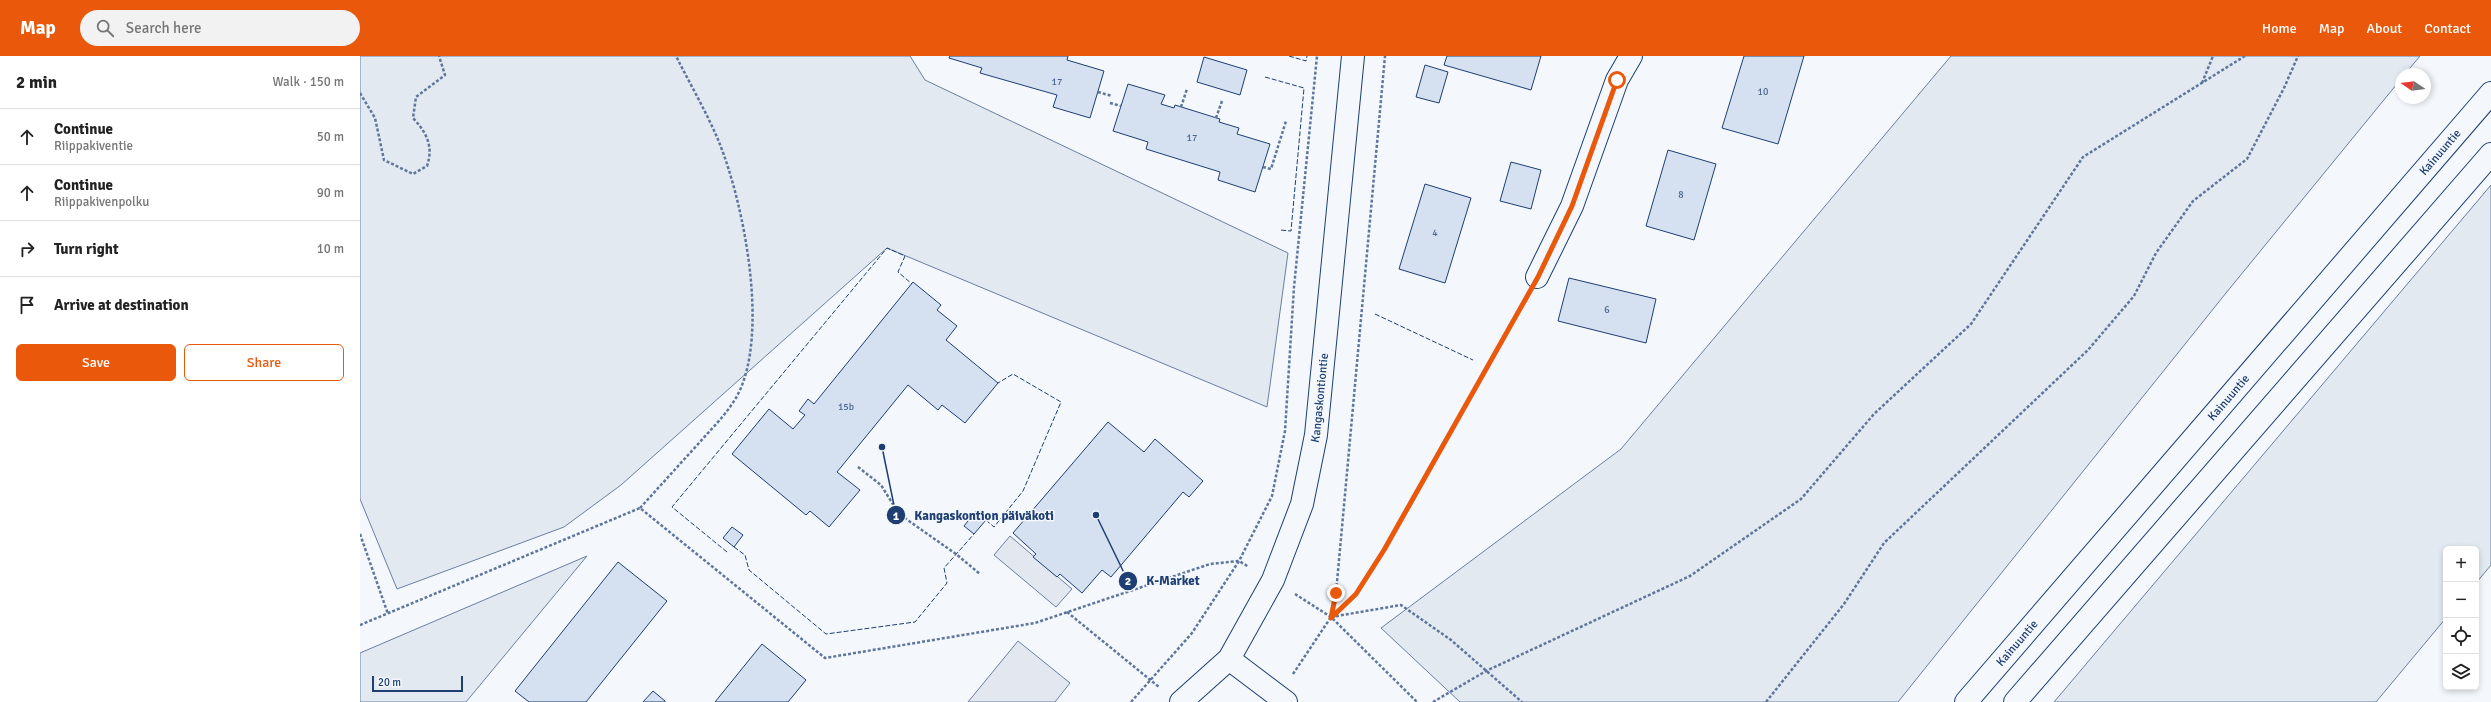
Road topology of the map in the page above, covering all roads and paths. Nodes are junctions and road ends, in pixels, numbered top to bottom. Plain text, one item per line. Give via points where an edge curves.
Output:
1 (439, 56) edge
2 (676, 56) edge
3 (1317, 56) edge
4 (1353, 56) edge
5 (1385, 56) edge
6 (1631, 56) edge
7 (2213, 56) edge
8 (2245, 56) edge
9 (2298, 56) edge
10 (2202, 83) junction
11 (1187, 89) dead end
12 (1098, 92) dead end
13 (360, 93) edge
14 (2491, 93) edge
15 (1112, 96) dead end
16 (1222, 101) dead end
17 (1110, 103) dead end
18 (1121, 106) dead end
19 (1181, 107) dead end
20 (1216, 118) dead end
21 (1286, 121) dead end
22 (2491, 154) edge
23 (1263, 167) dead end
24 (1538, 277) joint
25 (858, 467) dead end
26 (640, 508) junction
27 (360, 534) edge
28 (1239, 561) junction
29 (980, 574) dead end
30 (1273, 580) junction
31 (1067, 612) junction
32 (388, 614) junction
33 (1331, 618) junction
34 (360, 625) edge
35 (1229, 659) junction
36 (1486, 671) junction
37 (1152, 680) junction
38 (1162, 689) dead end
39 (1282, 699) edge
40 (1131, 702) edge
41 (1181, 702) edge
42 (1417, 702) edge
43 (1433, 702) edge
44 (1522, 702) edge
45 (1766, 702) edge
46 (1966, 702) edge
47 (2015, 702) edge

1 - 13 path via 445,75 416,97 413,118 426,132 431,157 427,166 413,174 384,160 374,118
2 - 26 path via 719,142 733,185 745,234 752,338 747,366 737,396 722,417
3 - 28 path via 1294,287 1285,431 1272,496
4 - 30 main road, Kangaskontiontie via 1316,435 1302,504
5 - 33 path via 1336,593
6 - 24 main road via 1617,80 1572,206
7 - 10 path
8 - 10 path
9 - 45 path via 2247,159 2193,201 2156,254 2134,296 2088,350 1884,543 1844,604
10 - 36 path via 2083,157 1971,324 1874,414 1801,499 1690,576
11 - 19 path
12 - 15 path
14 - 46 main road, Kainuuntie
16 - 20 path
17 - 18 path
21 - 23 path via 1271,169
22 - 47 main road
24 - 33 path via 1384,550 1356,594
25 - 29 path via 881,485 899,514
26 - 31 path via 825,658 1035,623
26 - 32 path
27 - 32 path
28 - 30 path
28 - 31 path via 1210,564
28 - 37 path via 1192,633
30 - 33 path
30 - 35 main road, Kangaskontiontie
31 - 37 path
32 - 34 path
33 - 36 path via 1401,605 1451,640
33 - 39 path
33 - 42 path
35 - 39 main road
35 - 41 main road, Kangaskontiontie
36 - 43 path
36 - 44 path
37 - 38 path
37 - 40 path

